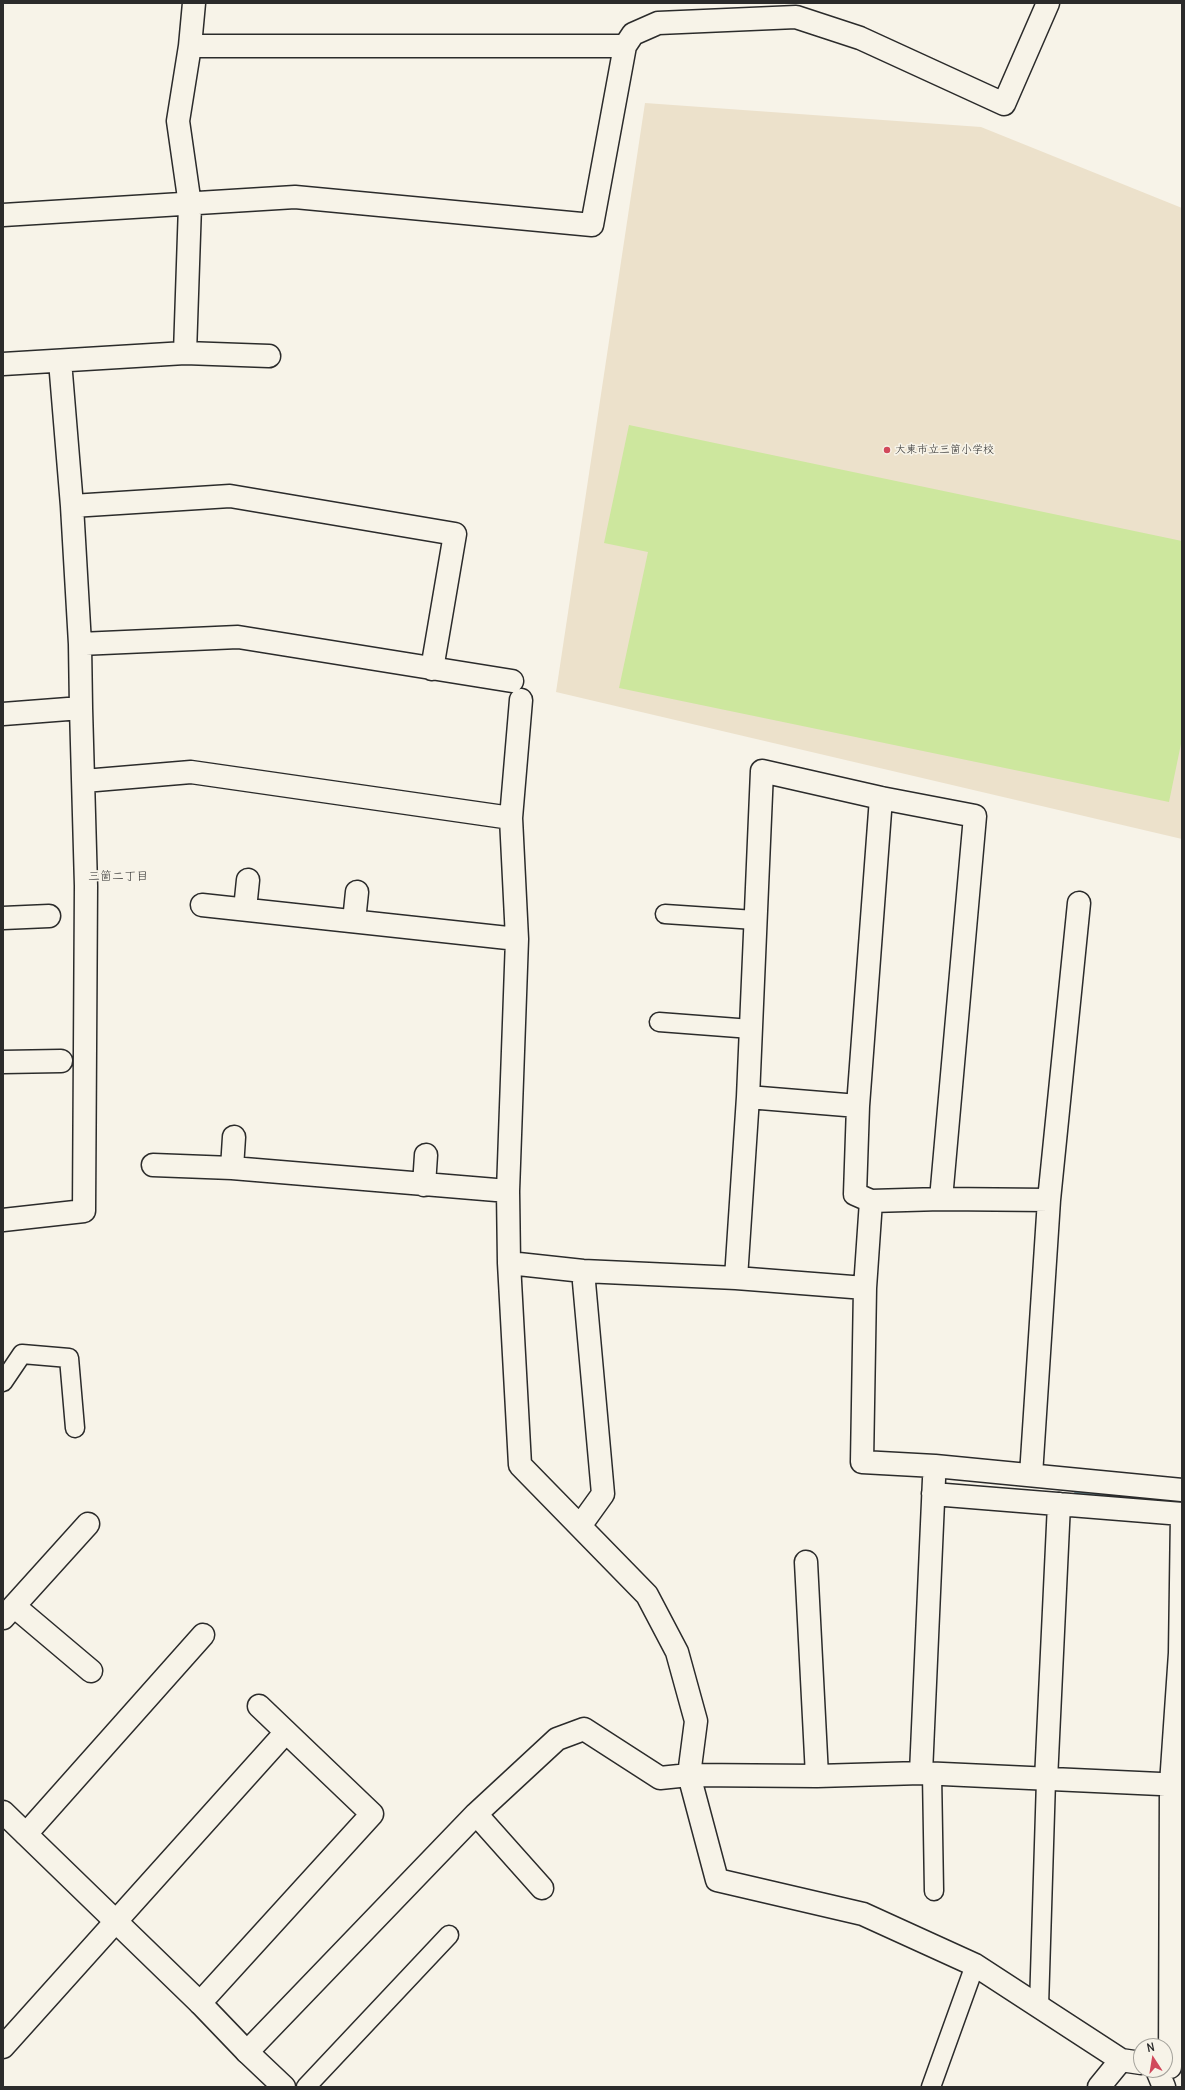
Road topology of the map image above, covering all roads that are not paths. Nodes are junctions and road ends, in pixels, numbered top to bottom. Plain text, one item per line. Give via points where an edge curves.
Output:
1 (194, 3) edge
2 (1048, 3) edge
3 (190, 46) junction
4 (626, 46) junction
5 (190, 205) junction
6 (3, 215) edge
7 (185, 353) junction
8 (268, 356) dead end
9 (60, 361) junction
10 (3, 364) edge
11 (72, 506) junction
12 (80, 644) junction
13 (432, 669) junction
14 (81, 708) junction
15 (3, 714) edge
16 (84, 781) junction
17 (881, 798) junction
18 (511, 818) junction
19 (248, 880) dead end
20 (357, 892) dead end
21 (1079, 903) dead end
22 (202, 905) dead end
23 (245, 909) junction
24 (665, 914) dead end
25 (50, 916) dead end
26 (3, 918) edge
27 (756, 920) junction
28 (354, 921) junction
29 (517, 939) junction
30 (659, 1022) dead end
31 (751, 1029) junction
32 (61, 1061) dead end
33 (3, 1062) edge
34 (748, 1097) junction
35 (858, 1106) junction
36 (234, 1137) dead end
37 (426, 1155) dead end
38 (153, 1165) dead end
39 (232, 1168) junction
40 (424, 1185) junction
41 (508, 1190) junction
42 (941, 1199) junction
43 (1049, 1200) junction
44 (871, 1201) junction
45 (3, 1220) edge
46 (509, 1263) junction
47 (583, 1271) junction
48 (736, 1278) junction
49 (865, 1288) junction
50 (3, 1382) edge
51 (75, 1428) dead end
52 (935, 1466) junction
53 (1031, 1475) junction
54 (1182, 1490) edge
55 (933, 1494) junction
56 (1059, 1504) junction
57 (88, 1524) dead end
58 (580, 1526) junction
59 (806, 1562) dead end
60 (9, 1612) edge
61 (203, 1635) dead end
62 (1181, 1653) edge
63 (91, 1671) dead end
64 (258, 1706) dead end
65 (286, 1732) junction
66 (926, 1774) junction
67 (689, 1775) junction
68 (817, 1776) junction
69 (1046, 1780) junction
70 (1176, 1785) edge
71 (3, 1812) edge
72 (476, 1814) junction
73 (26, 1834) junction
74 (542, 1888) dead end
75 (934, 1891) dead end
76 (115, 1920) junction
77 (449, 1935) dead end
78 (975, 1964) junction
79 (200, 2003) junction
80 (1039, 2006) junction
81 (1169, 2038) edge
82 (3, 2047) edge
83 (247, 2052) junction
84 (1131, 2061) edge
85 (276, 2084) edge
86 (306, 2087) edge
87 (931, 2087) edge
88 (1100, 2087) edge

1 - 3 street
2 - 4 street via 1004,104 860,38 796,17 658,23 633,34
3 - 4 street
3 - 5 street via 178,121
4 - 5 street via 592,225 294,197
5 - 6 street
5 - 7 street
7 - 8 street
7 - 9 street
9 - 10 street
9 - 11 street
11 - 12 street
11 - 13 street via 230,496 455,534
12 - 13 street via 238,637
12 - 14 street
13 - 18 street via 517,690
14 - 15 street
14 - 16 street
16 - 18 street via 191,772
16 - 45 street via 84,1211
17 - 27 street via 762,771
17 - 35 street
17 - 42 street via 975,816
18 - 29 street
19 - 23 street
20 - 28 street
21 - 43 street
22 - 23 street
23 - 28 street
24 - 27 lane
25 - 26 street
27 - 31 street
28 - 29 street
29 - 41 street
30 - 31 lane
31 - 34 street
32 - 33 street
34 - 35 street
34 - 48 street
35 - 44 street via 856,1194
36 - 39 street
37 - 40 street
38 - 39 street
39 - 40 street
40 - 41 street
41 - 46 street
42 - 43 street
42 - 44 street
43 - 53 street
44 - 49 street
46 - 47 street
46 - 58 street via 520,1465
47 - 48 street
47 - 58 street via 603,1494
48 - 49 street
49 - 52 street via 862,1462
50 - 51 lane via 22,1354 69,1358
52 - 53 street
52 - 55 street
53 - 54 street
55 - 56 street
55 - 66 street
56 - 62 street via 1182,1514
56 - 69 street
57 - 60 street
58 - 67 street via 647,1595 677,1652 696,1721
59 - 68 street
60 - 63 street
61 - 73 street
62 - 70 street
64 - 65 street
65 - 76 street
65 - 79 street via 372,1814
66 - 68 street
66 - 69 street
66 - 75 lane
67 - 68 street
67 - 72 street via 660,1778 584,1729 557,1739
67 - 78 street via 717,1880 863,1914
69 - 70 street
69 - 80 lane
70 - 81 street
71 - 73 street
72 - 74 street
72 - 83 street
73 - 76 street
76 - 79 street
76 - 82 street
77 - 86 lane
78 - 80 street
78 - 87 lane
79 - 83 street
80 - 84 street
83 - 85 street
84 - 88 street

